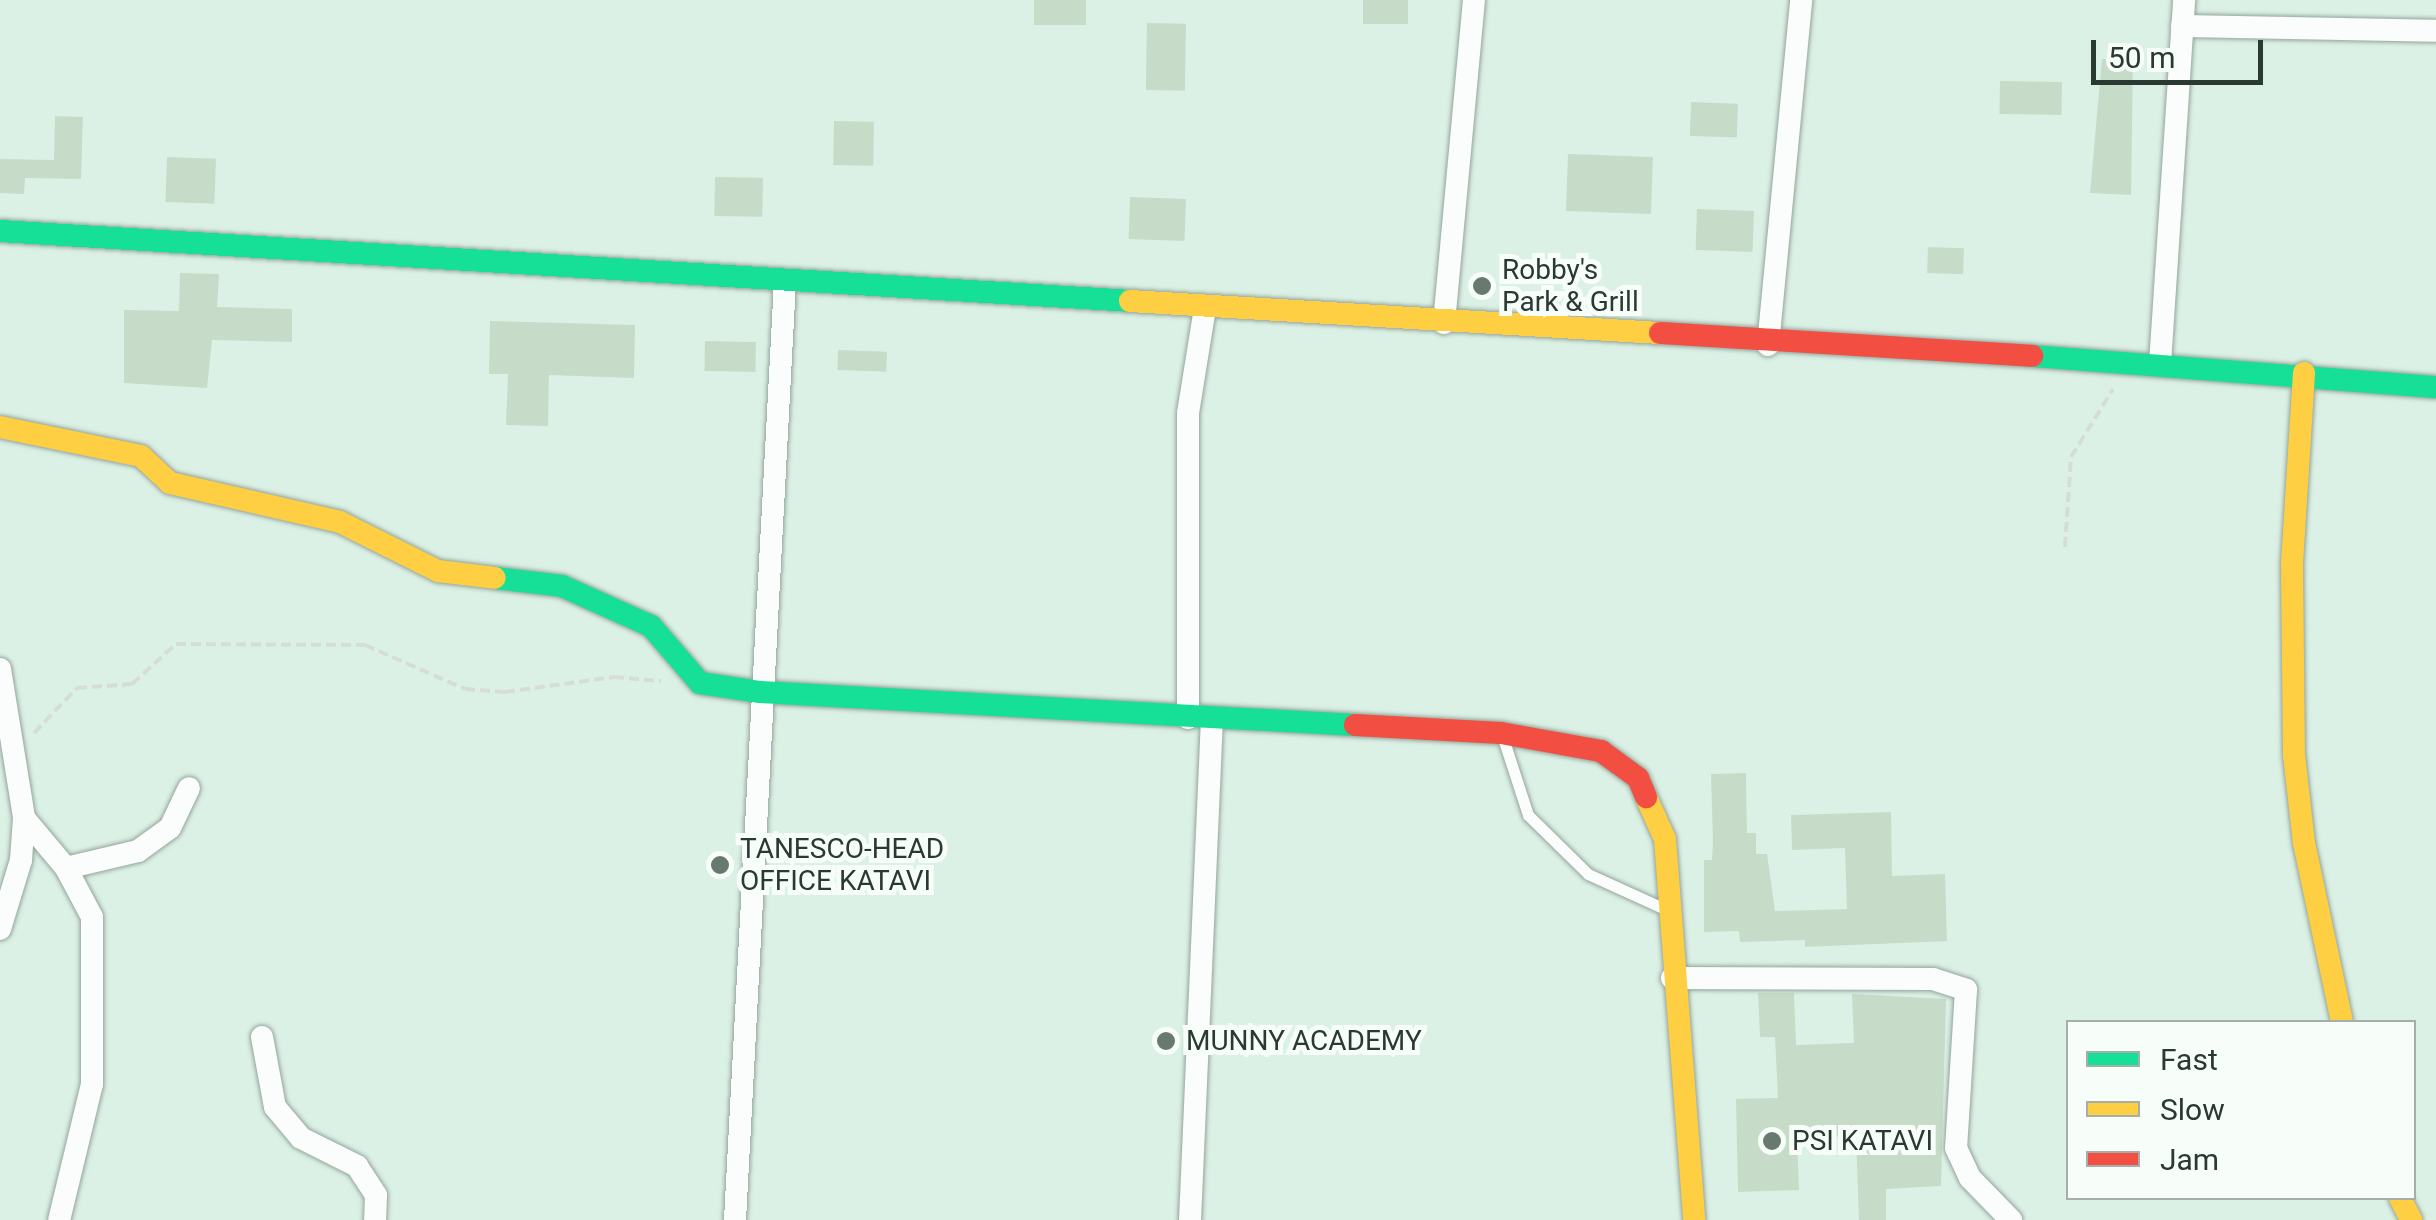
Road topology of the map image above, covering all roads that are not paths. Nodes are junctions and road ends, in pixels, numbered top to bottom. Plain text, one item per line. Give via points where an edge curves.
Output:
1 (1474, 0) edge
2 (1802, 0) edge
3 (2184, 0) edge
4 (2182, 26) junction
5 (2436, 31) edge
6 (0, 231) edge
7 (785, 281) junction
8 (1205, 308) junction
9 (1444, 324) junction
10 (1768, 344) junction
11 (2160, 364) junction
12 (2304, 373) junction
13 (2436, 387) edge
14 (1, 433) edge
15 (0, 669) edge
16 (760, 692) junction
17 (1200, 718) junction
18 (1501, 733) junction
19 (190, 788) dead end
20 (24, 818) junction
21 (66, 868) junction
22 (1670, 911) junction
23 (0, 929) edge
24 (1672, 978) junction
25 (2342, 1020) edge
26 (262, 1037) dead end
27 (59, 1220) edge
28 (375, 1220) edge
29 (734, 1220) edge
30 (1190, 1220) edge
31 (1694, 1220) edge
32 (2012, 1220) edge

1 - 9 street
2 - 10 street
3 - 4 street
4 - 5 street
4 - 11 street
6 - 7 street
7 - 8 street
7 - 16 street
8 - 9 street
8 - 17 street via 1188,413
9 - 10 street
10 - 11 street
11 - 12 street
12 - 13 street
12 - 25 street via 2292,566 2292,718 2304,844
14 - 16 street via 141,456 170,483 340,522 438,571 562,586 651,626 700,683
15 - 20 street
16 - 17 street
16 - 29 street
17 - 18 street
17 - 30 street
18 - 22 lane via 1528,815 1588,874
18 - 22 street via 1602,751 1638,778 1665,839
19 - 21 street via 170,828 138,851
20 - 21 street
20 - 23 street via 21,860
21 - 27 street via 92,917 96,1002 92,1084
22 - 24 street
24 - 31 street
24 - 32 street via 1933,979 1966,990 1956,1148 1970,1178
26 - 28 street via 275,1107 301,1138 357,1166 376,1195

